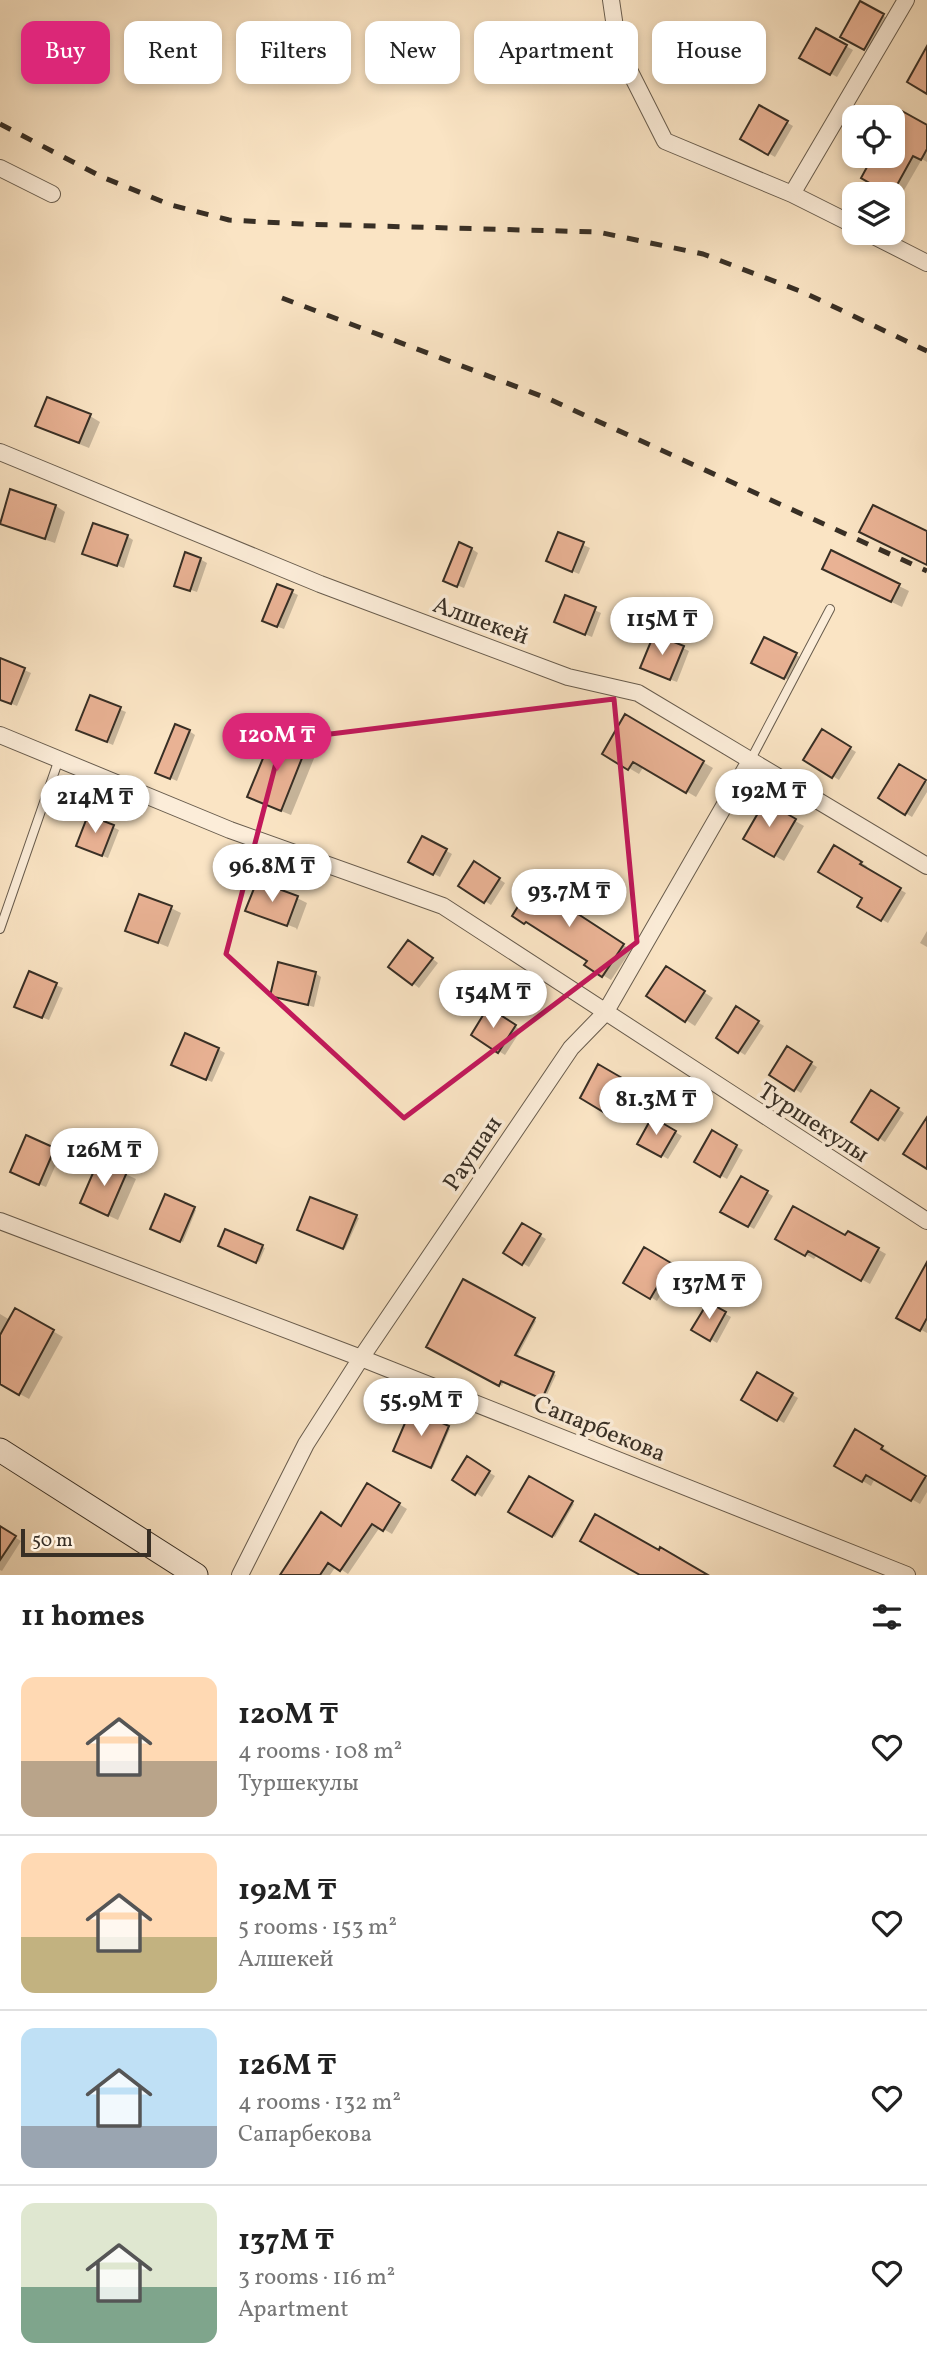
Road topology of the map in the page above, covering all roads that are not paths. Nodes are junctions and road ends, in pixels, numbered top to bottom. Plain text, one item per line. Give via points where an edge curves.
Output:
1 (611, 0) edge
2 (906, 0) edge
3 (0, 168) edge
4 (52, 194) dead end
5 (792, 194) junction
6 (842, 219) edge
7 (892, 245) edge
8 (927, 263) edge
9 (0, 452) edge
10 (830, 609) dead end
11 (0, 735) edge
12 (59, 760) junction
13 (750, 761) junction
14 (927, 866) edge
15 (0, 929) edge
16 (605, 1013) junction
17 (0, 1221) edge
18 (927, 1221) edge
19 (361, 1358) junction
20 (0, 1450) edge
21 (196, 1575) edge
22 (240, 1575) edge
23 (907, 1575) edge

1 - 5 street via 618,48 665,141
2 - 5 street
3 - 4 street
5 - 6 street
7 - 8 street
9 - 13 street, Алшекей via 320,584 568,677 638,693
10 - 13 lane
11 - 12 street, Туршекулы
12 - 15 lane
12 - 16 street, Туршекулы via 230,831 443,906
13 - 14 street, Алшекей
13 - 16 street, Раушан
16 - 18 street, Туршекулы
16 - 19 street, Раушан via 571,1048
17 - 19 street, Сапарбекова
19 - 22 street, Раушан via 306,1444
19 - 23 street, Сапарбекова
20 - 21 main road

